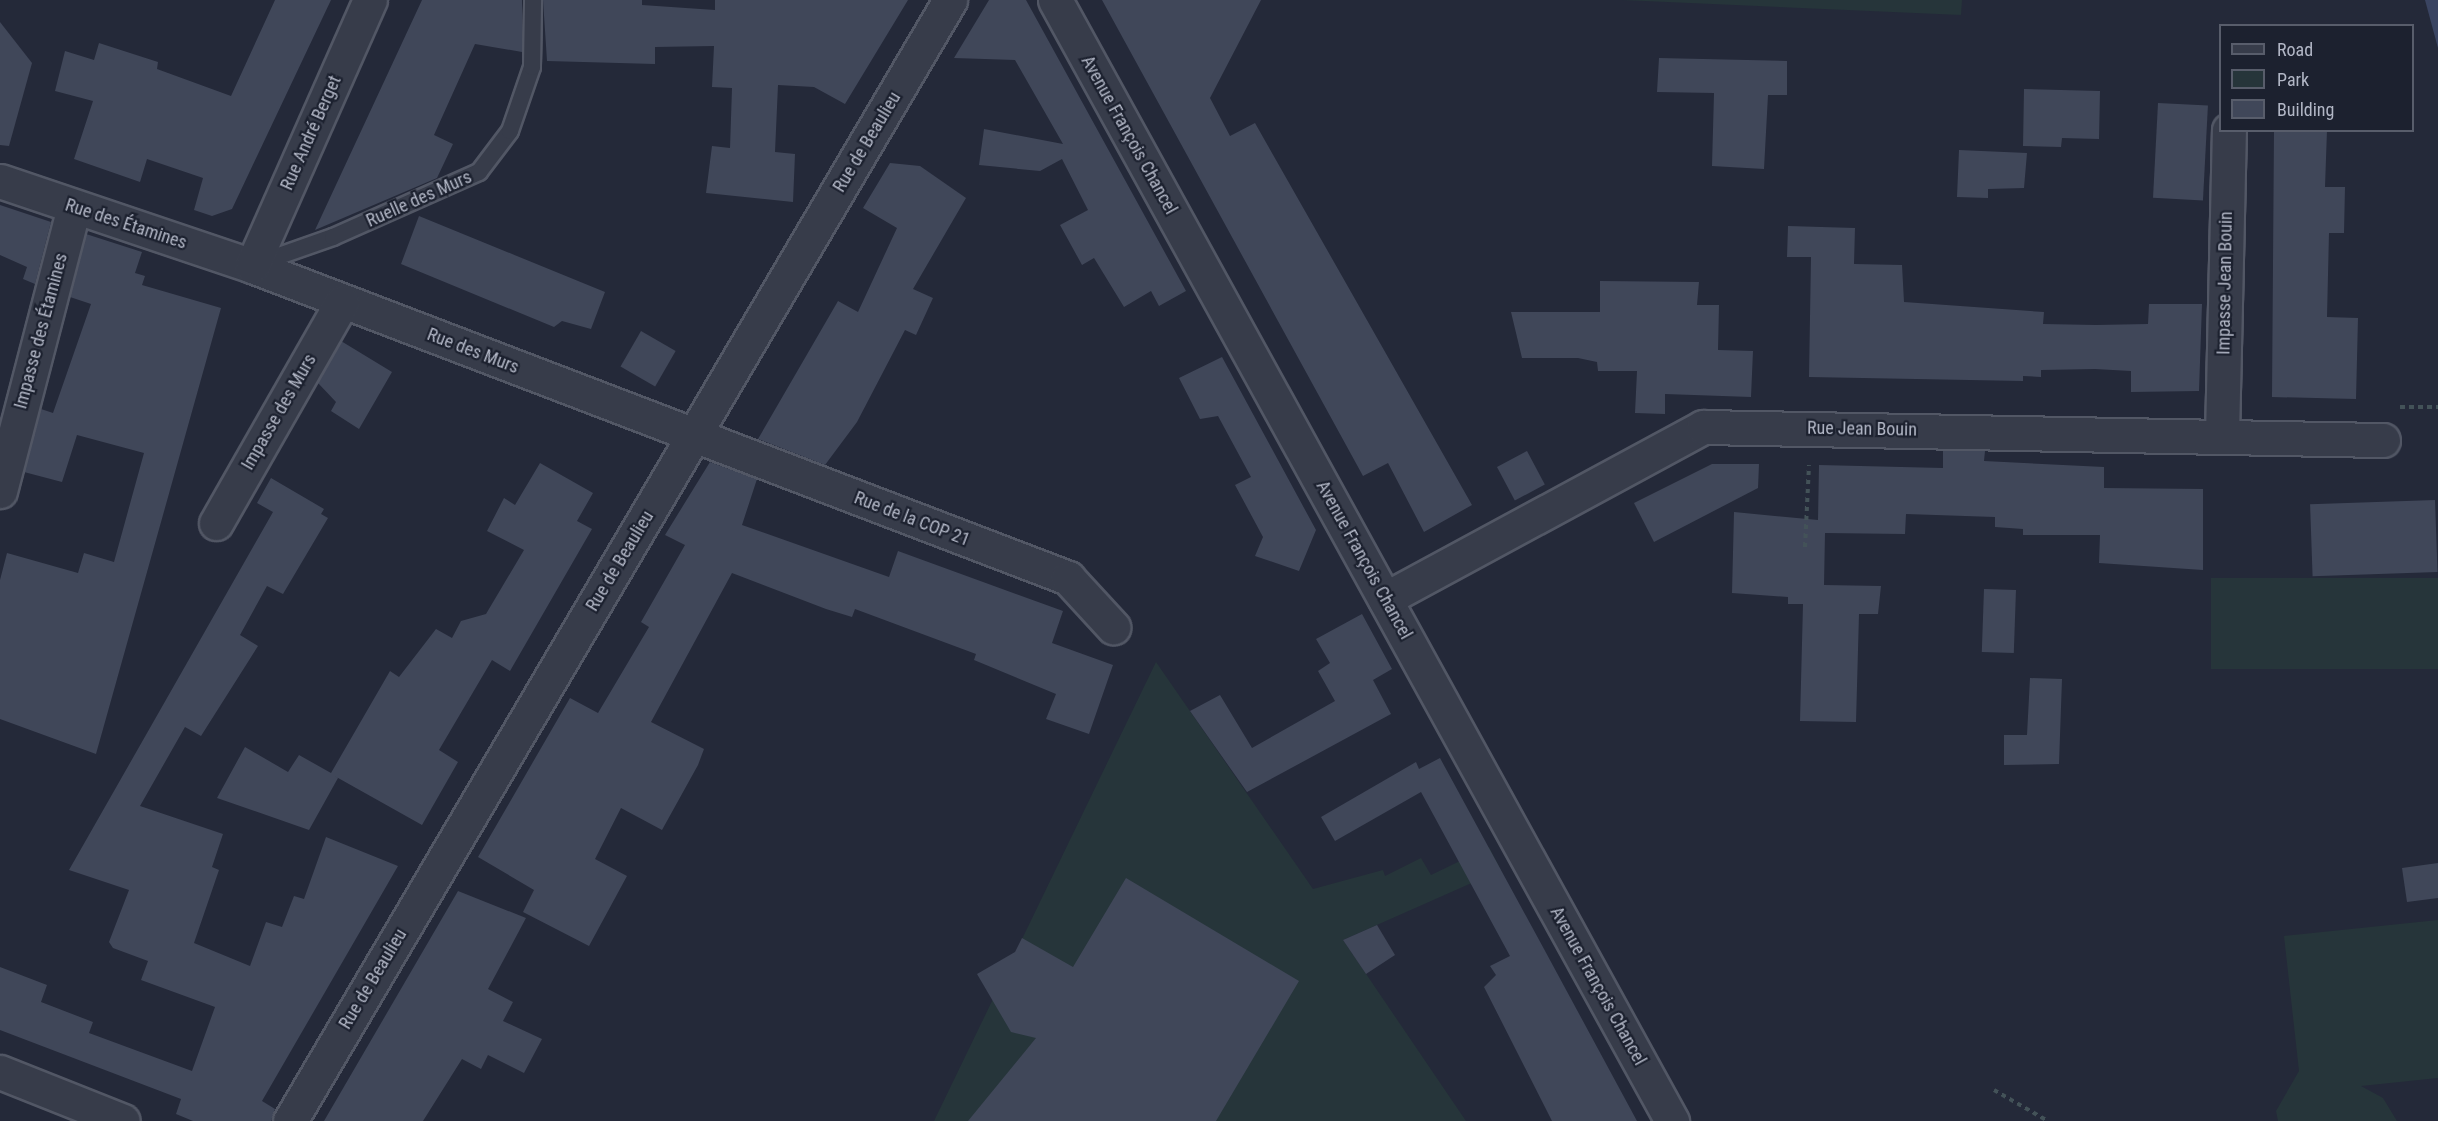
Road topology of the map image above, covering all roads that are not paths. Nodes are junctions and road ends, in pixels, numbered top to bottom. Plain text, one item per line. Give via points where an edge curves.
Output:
1 (370, 0) edge
2 (533, 0) edge
3 (950, 0) edge
4 (1055, 0) edge
5 (2229, 132) edge
6 (0, 181) edge
7 (74, 207) junction
8 (252, 266) junction
9 (342, 302) junction
10 (693, 436) junction
11 (2222, 436) junction
12 (2383, 440) dead end
13 (0, 490) edge
14 (216, 523) dead end
15 (1385, 599) junction
16 (1113, 627) dead end
17 (0, 1072) edge
18 (123, 1121) edge
19 (290, 1121) edge
20 (1672, 1121) edge

1 - 8 street, Rue André Berget
2 - 8 lane, Ruelle des Murs via 532,67 510,131 479,172 333,237
3 - 10 street, Rue de Beaulieu
4 - 15 street, Avenue François Chancel
5 - 11 street, Impasse Jean Bouin
6 - 7 street, Rue des Étamines
7 - 8 street, Rue des Étamines
7 - 13 street, Impasse des Étamines
8 - 9 street, Rue des Murs
9 - 10 street, Rue des Murs
9 - 14 street, Impasse des Murs
10 - 16 street, Rue de la COP 21 via 1068,578
10 - 19 street, Rue de Beaulieu
11 - 12 street, Rue Jean Bouin
11 - 15 street, Rue Jean Bouin via 1703,427
15 - 20 street, Avenue François Chancel
17 - 18 street

